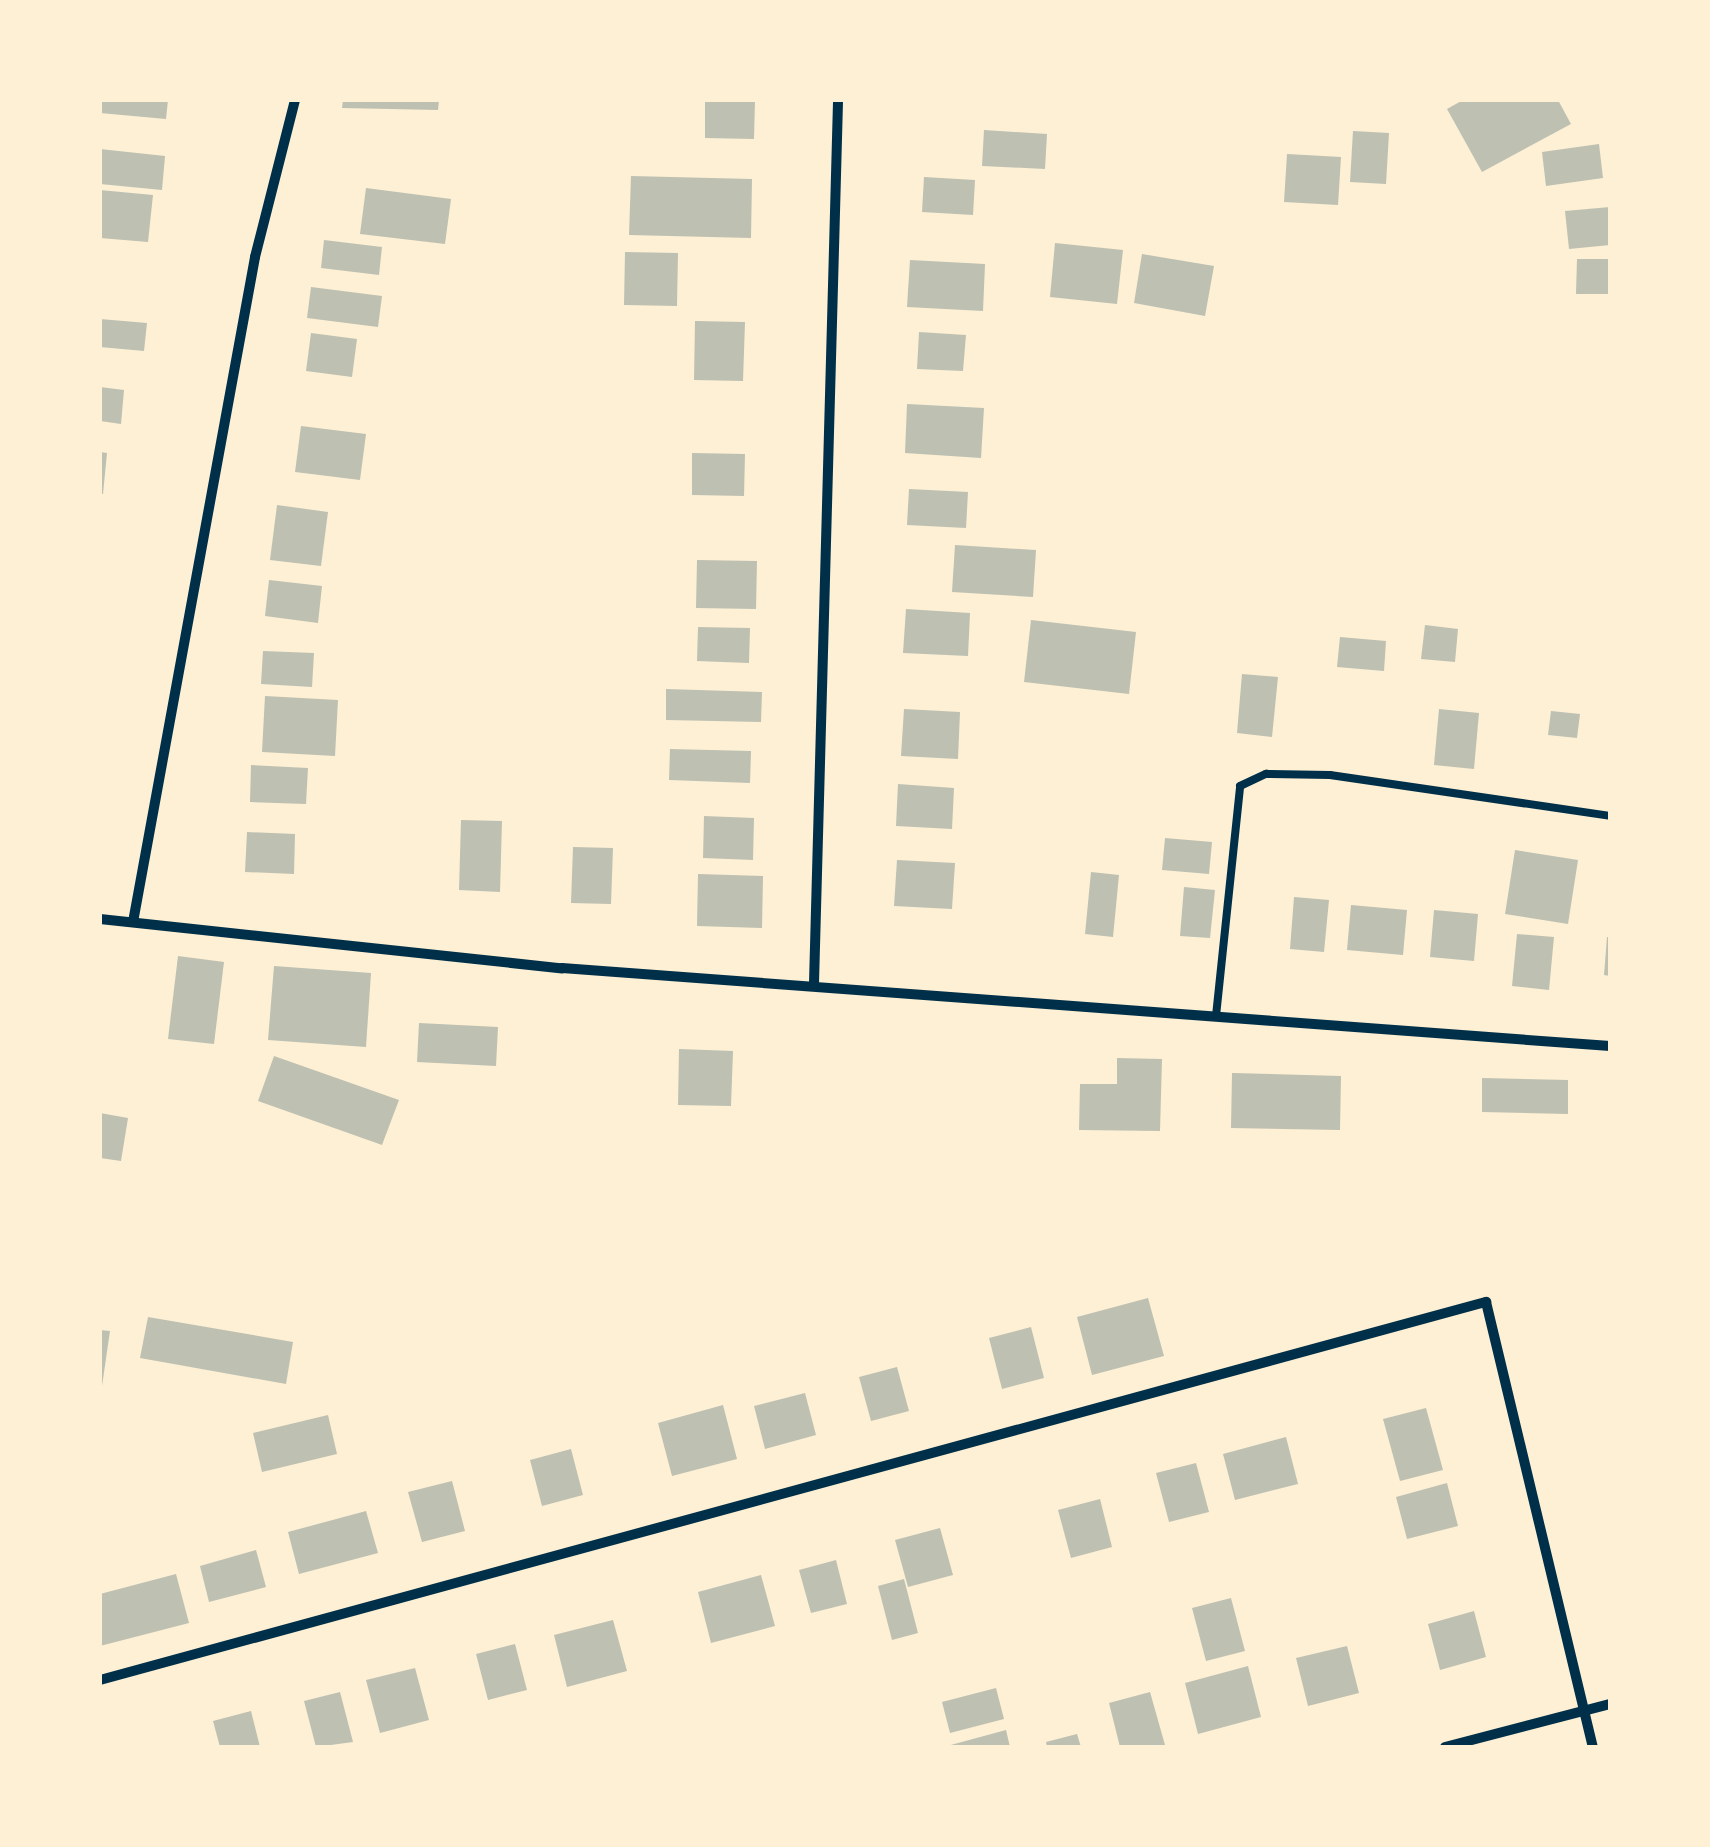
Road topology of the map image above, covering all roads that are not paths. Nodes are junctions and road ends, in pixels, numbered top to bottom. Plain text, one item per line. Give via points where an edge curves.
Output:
1 (296, 100) edge
2 (838, 100) edge
3 (1610, 816) edge
4 (100, 919) edge
5 (133, 922) junction
6 (814, 983) junction
7 (1216, 1016) junction
8 (1610, 1046) edge
9 (100, 1680) edge
10 (1610, 1704) edge
11 (1584, 1710) junction
12 (1445, 1747) edge
13 (1593, 1747) edge

1 - 5 street via 255,257
2 - 6 street
3 - 7 lane via 1330,775 1266,774 1240,786
4 - 5 street
5 - 6 street via 562,968
6 - 7 street
7 - 8 street
9 - 11 street via 1486,1302
10 - 11 street
11 - 12 street
11 - 13 street

